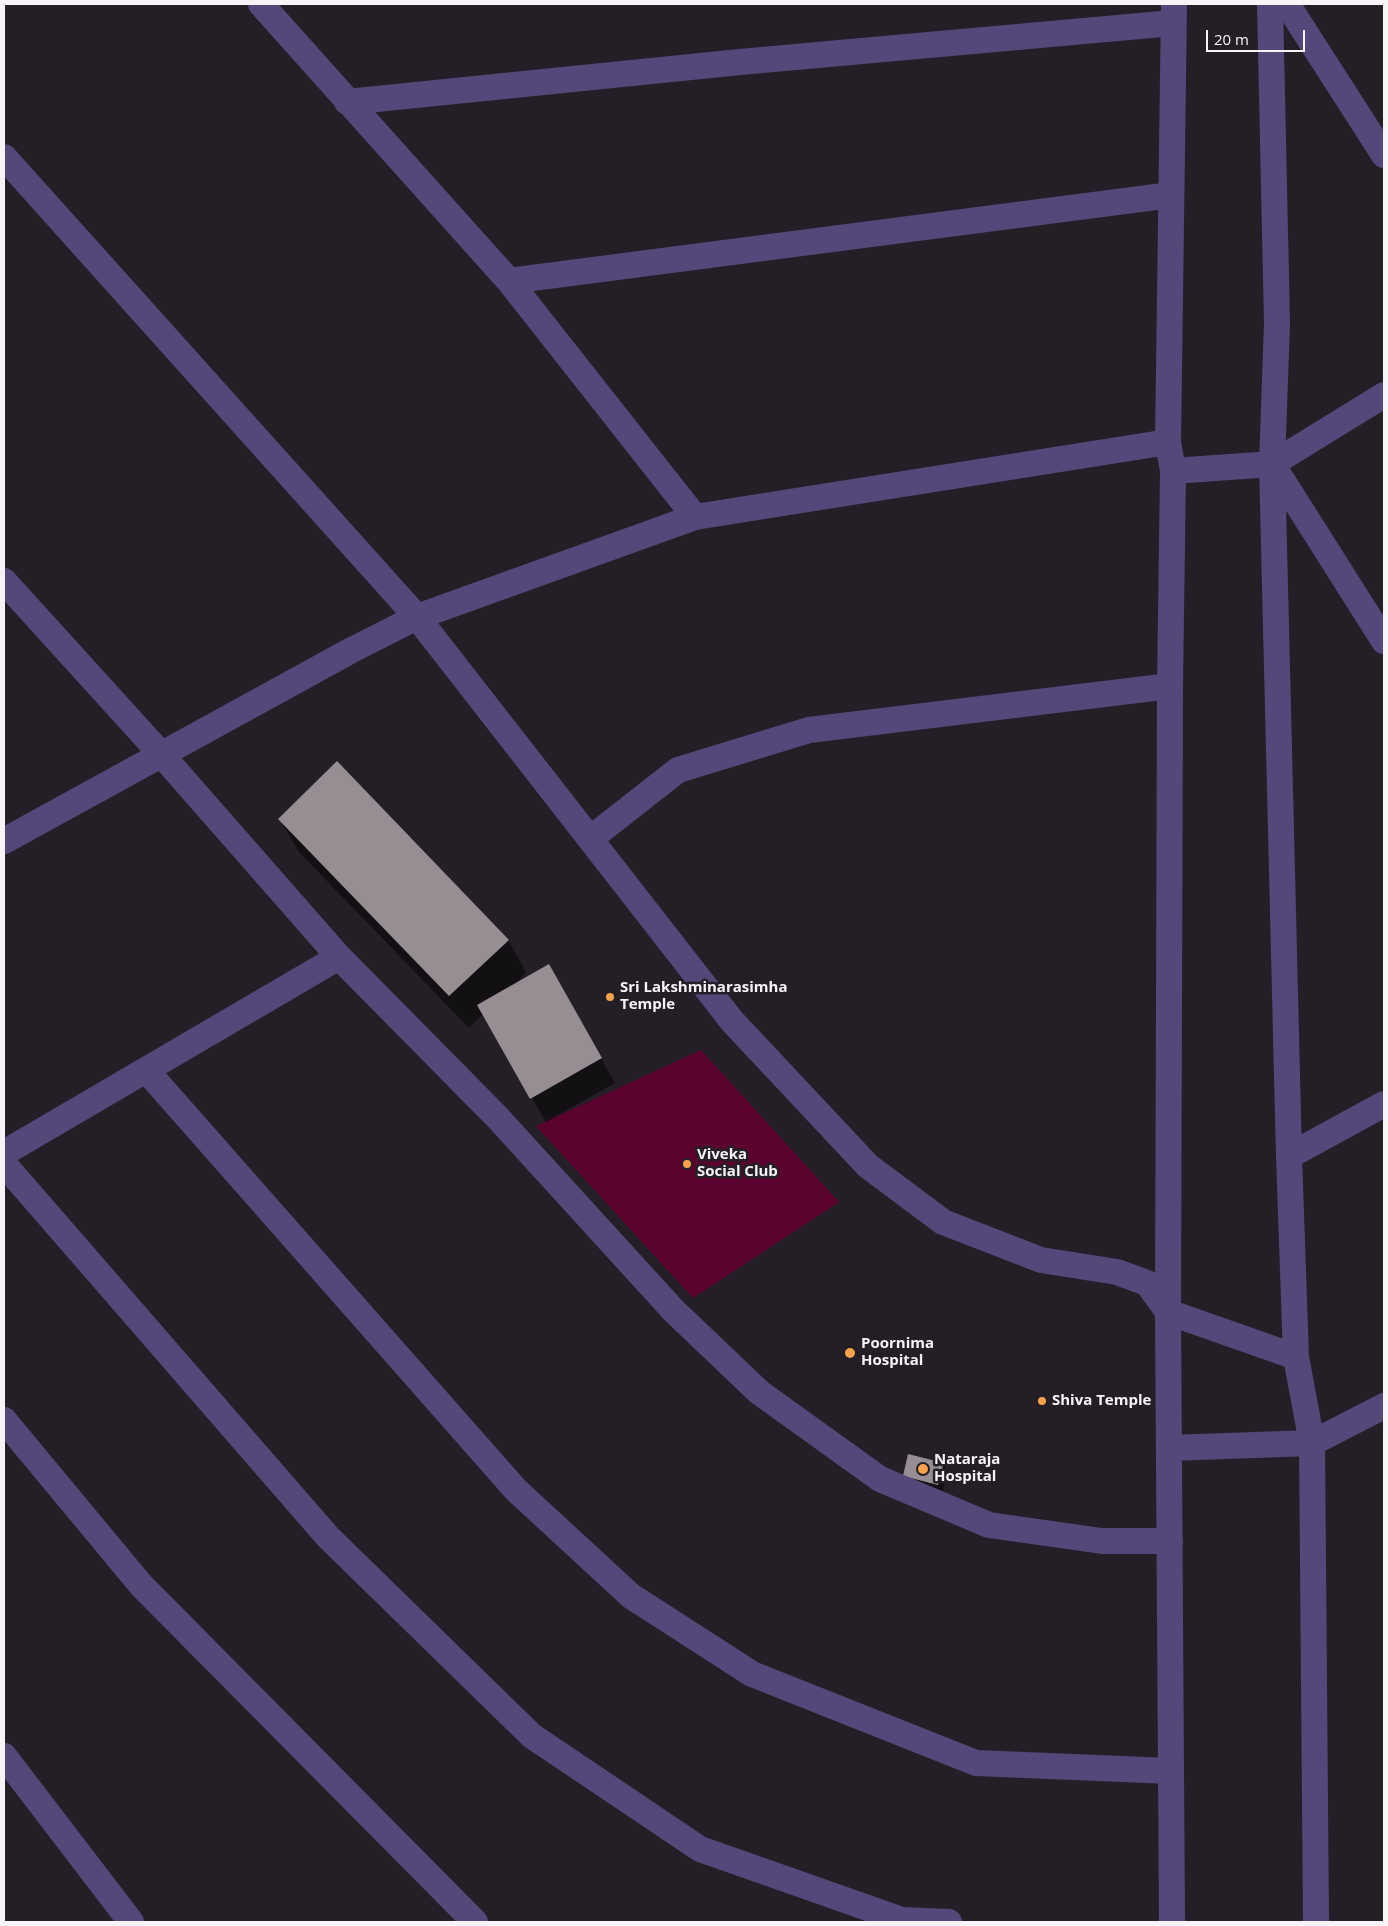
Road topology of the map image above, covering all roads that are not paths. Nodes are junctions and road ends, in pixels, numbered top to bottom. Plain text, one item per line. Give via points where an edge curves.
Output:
1 (261, 4) edge
2 (1270, 4) edge
3 (1287, 4) edge
4 (1173, 13) edge
5 (347, 102) junction
6 (1384, 155) edge
7 (4, 157) edge
8 (1171, 195) junction
9 (509, 281) junction
10 (1384, 395) edge
11 (1168, 442) junction
12 (1272, 464) junction
13 (1173, 471) junction
14 (695, 517) junction
15 (4, 581) edge
16 (418, 617) junction
17 (1384, 641) edge
18 (1170, 686) junction
19 (161, 754) junction
20 (590, 839) junction
21 (4, 841) edge
22 (339, 957) junction
23 (146, 1070) junction
24 (1384, 1104) edge
25 (4, 1153) edge
26 (1289, 1156) junction
27 (4, 1164) edge
28 (1168, 1312) junction
29 (1296, 1357) junction
30 (1384, 1406) edge
31 (4, 1420) edge
32 (1312, 1443) junction
33 (1169, 1448) junction
34 (1170, 1541) junction
35 (4, 1756) edge
36 (1171, 1771) junction
37 (903, 1921) edge
38 (131, 1922) edge
39 (475, 1922) edge
40 (949, 1922) edge
41 (1172, 1922) edge
42 (1316, 1922) edge

1 - 5 street
2 - 12 street via 1277,323
3 - 6 street
4 - 5 street
4 - 8 street
5 - 9 street
7 - 16 street
8 - 9 street
8 - 11 street
9 - 14 street
10 - 12 street
11 - 13 street
11 - 14 street
12 - 13 street
12 - 17 street
12 - 26 street
13 - 18 street
14 - 16 street
15 - 19 street
16 - 19 street
16 - 20 street
18 - 20 street via 809,730 678,770
18 - 28 street
19 - 21 street
19 - 22 street
20 - 28 street via 732,1021 868,1166 942,1222 1041,1260 1117,1272 1146,1284
22 - 23 street
22 - 34 street via 497,1117 674,1310 759,1392 880,1479 989,1524 1102,1541
23 - 25 street
23 - 36 street via 516,1490 631,1596 752,1674 976,1763
24 - 26 street
26 - 29 street
27 - 37 street via 328,1537 532,1736 700,1849
28 - 29 street
28 - 33 street
29 - 32 street
30 - 32 street
31 - 39 street via 141,1584
32 - 33 street
32 - 42 street
33 - 34 street
34 - 36 street
35 - 38 street
36 - 41 street
37 - 40 street

